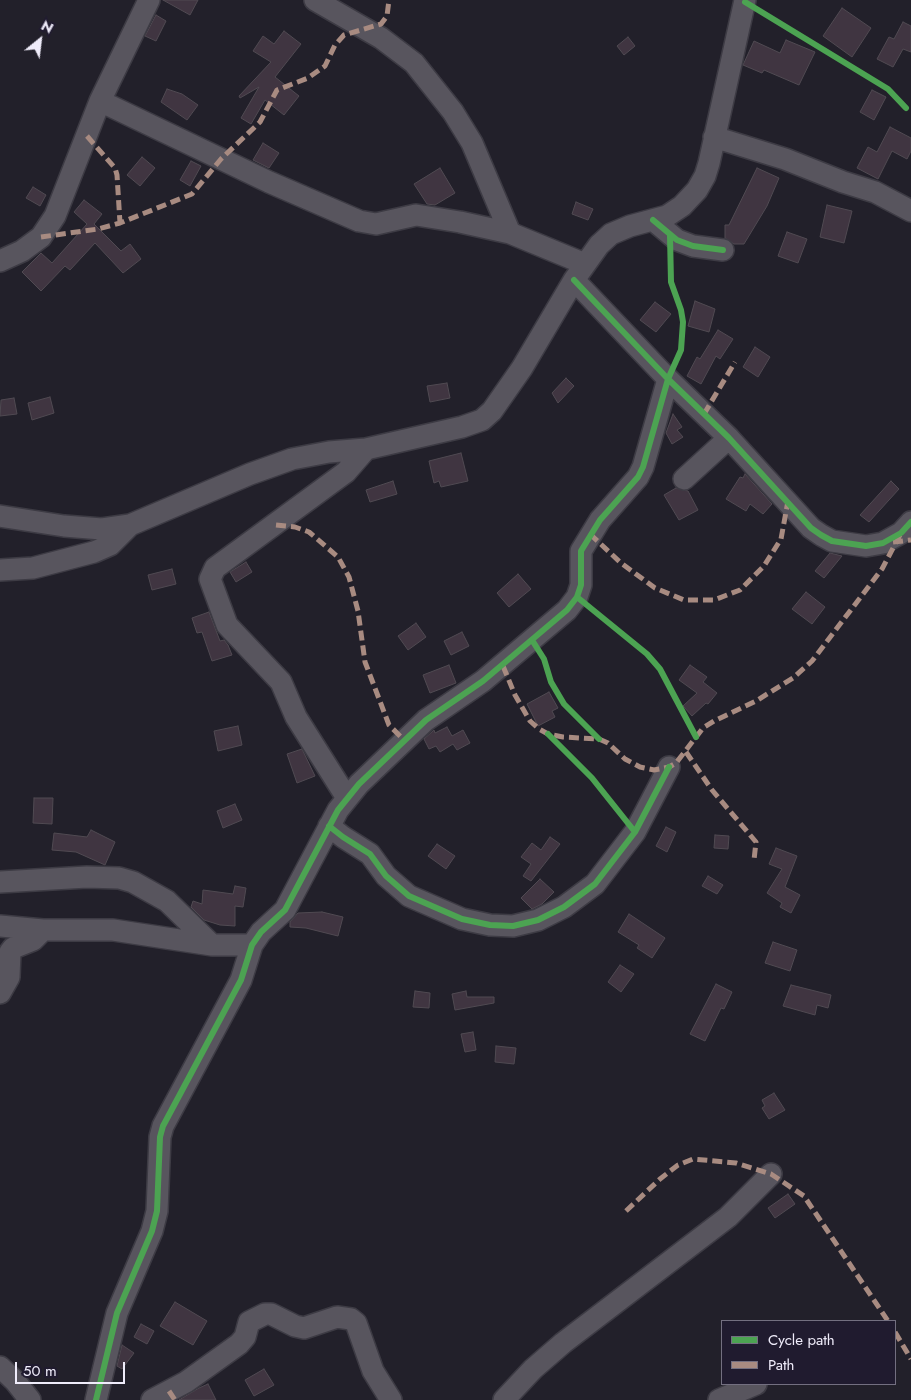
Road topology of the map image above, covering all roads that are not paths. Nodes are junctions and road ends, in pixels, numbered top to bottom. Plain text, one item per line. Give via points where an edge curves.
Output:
1 (149, 0) edge
2 (315, 0) edge
3 (745, 0) edge
4 (100, 101) junction
5 (714, 136) junction
6 (911, 211) edge
7 (653, 220) junction
8 (510, 233) junction
9 (723, 250) dead end
10 (0, 261) edge
11 (579, 272) junction
12 (668, 379) junction
13 (729, 438) junction
14 (366, 449) junction
15 (684, 479) dead end
16 (0, 516) edge
17 (911, 522) edge
18 (130, 525) junction
19 (0, 570) edge
20 (670, 767) dead end
21 (347, 798) junction
22 (329, 826) junction
23 (0, 882) edge
24 (0, 926) edge
25 (43, 930) junction
26 (212, 945) junction
27 (252, 945) junction
28 (0, 993) edge
29 (771, 1174) dead end
30 (0, 1367) edge
31 (754, 1385) edge
32 (30, 1400) edge
33 (96, 1400) edge
34 (152, 1400) edge
35 (391, 1400) edge
36 (504, 1400) edge
37 (719, 1400) edge

1 - 4 street
2 - 8 street via 381,38 414,63 453,112 472,143
3 - 5 street
4 - 8 street via 359,222 376,224 416,215
4 - 10 street via 55,216 41,237
5 - 6 street via 876,192
5 - 7 street via 705,176 696,190 682,206
7 - 9 street via 677,240
7 - 11 street via 611,234
8 - 11 street
11 - 12 street
11 - 14 street via 517,375 482,420
12 - 13 street
12 - 21 street via 643,467 600,520 581,551 581,585 568,610 483,681 426,720
13 - 15 street
13 - 17 street via 811,528 832,541 866,546 883,543 901,534
14 - 18 street via 292,459
14 - 21 street via 346,472 215,568 210,579 226,625 281,682 296,717
16 - 18 street via 64,526 102,528
18 - 19 street via 110,545 94,552 33,568
20 - 22 street via 635,832 604,874 564,907 538,920 513,926 462,919 409,896 386,876 370,854
21 - 22 street
22 - 27 street via 285,910
23 - 26 street via 87,877 133,882 167,901
24 - 25 street
25 - 26 street via 113,930
25 - 28 street via 33,940 10,952 9,977
26 - 27 street
27 - 33 street via 240,980 163,1126 157,1211 152,1231 117,1313
29 - 36 street via 728,1217 563,1343
30 - 32 street
31 - 37 street
34 - 35 street via 186,1382 239,1344 249,1322 265,1314 304,1328 337,1317 350,1319 356,1324 373,1371

